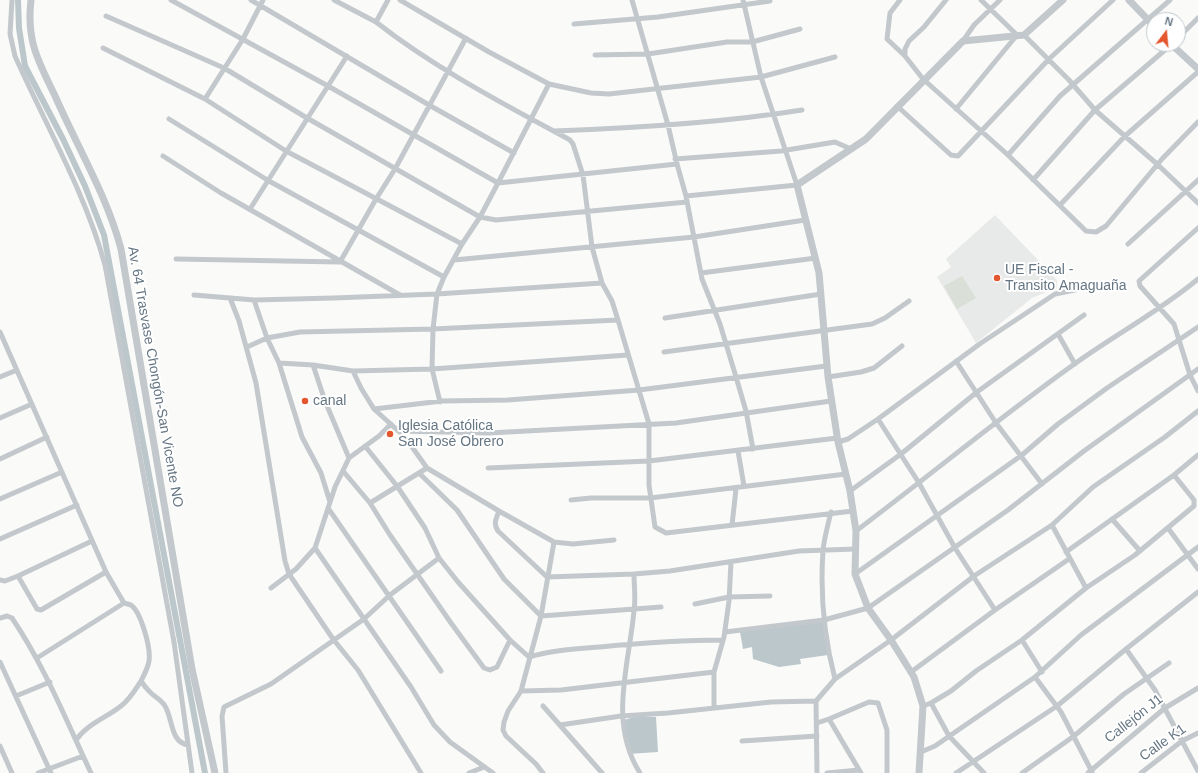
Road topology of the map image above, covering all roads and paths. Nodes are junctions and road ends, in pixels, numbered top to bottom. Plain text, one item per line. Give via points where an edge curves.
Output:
1 (12, 0) edge
2 (31, 0) edge
3 (171, 0) edge
4 (251, 0) edge
5 (263, 0) edge
6 (334, 0) edge
7 (388, 0) edge
8 (400, 0) edge
9 (632, 0) edge
10 (900, 0) edge
11 (946, 0) edge
12 (982, 0) edge
13 (1000, 0) edge
14 (1063, 0) edge
15 (1113, 0) edge
16 (1129, 0) edge
17 (1170, 0) edge
18 (770, 1) dead end
19 (743, 2) edge
20 (261, 6) junction
21 (990, 8) junction
22 (1157, 12) edge
23 (106, 16) dead end
24 (636, 18) junction
25 (1146, 18) edge
26 (1198, 18) edge
27 (376, 22) junction
28 (1146, 22) edge
29 (574, 24) dead end
30 (800, 28) dead end
31 (1186, 30) edge
32 (1020, 35) junction
33 (243, 38) junction
34 (466, 38) junction
35 (963, 41) junction
36 (752, 42) junction
37 (103, 48) dead end
38 (1162, 52) edge
39 (1180, 52) edge
40 (648, 54) junction
41 (595, 55) dead end
42 (347, 56) junction
43 (905, 56) junction
44 (835, 57) dead end
45 (1048, 59) junction
46 (224, 68) junction
47 (1198, 69) edge
48 (447, 71) junction
49 (1198, 72) edge
50 (761, 77) junction
51 (923, 79) junction
52 (549, 84) junction
53 (1074, 85) junction
54 (328, 86) junction
55 (658, 89) junction
56 (205, 99) junction
57 (429, 105) junction
58 (897, 106) junction
59 (956, 109) junction
60 (802, 110) dead end
61 (1095, 110) junction
62 (773, 115) junction
63 (307, 118) junction
64 (169, 119) dead end
65 (531, 120) junction
66 (1198, 122) edge
67 (668, 125) junction
68 (981, 130) junction
69 (553, 131) junction
70 (413, 136) junction
71 (1125, 136) junction
72 (851, 149) junction
73 (784, 150) junction
74 (286, 152) junction
75 (514, 153) junction
76 (1008, 155) junction
77 (163, 156) dead end
78 (676, 162) junction
79 (1157, 164) junction
80 (395, 169) junction
81 (583, 175) junction
82 (1033, 180) junction
83 (1198, 180) edge
84 (268, 181) junction
85 (498, 183) junction
86 (797, 186) junction
87 (1186, 190) junction
88 (686, 196) junction
89 (376, 199) junction
90 (687, 202) junction
91 (1198, 203) edge
92 (1060, 206) junction
93 (250, 209) junction
94 (588, 211) junction
95 (480, 217) junction
96 (805, 220) junction
97 (1198, 228) edge
98 (358, 230) junction
99 (694, 237) junction
100 (462, 244) junction
101 (1128, 244) dead end
102 (592, 247) junction
103 (816, 258) junction
104 (176, 259) dead end
105 (454, 260) junction
106 (340, 262) junction
107 (701, 273) junction
108 (444, 277) junction
109 (1198, 279) edge
110 (602, 283) junction
111 (1075, 290) dead end
112 (437, 294) junction
113 (820, 294) junction
114 (194, 295) dead end
115 (401, 295) junction
116 (230, 298) junction
117 (254, 300) junction
118 (909, 301) dead end
119 (715, 309) junction
120 (1160, 309) junction
121 (1084, 315) dead end
122 (664, 318) dead end
123 (618, 320) junction
124 (1198, 327) edge
125 (433, 329) junction
126 (823, 332) junction
127 (1058, 334) junction
128 (1, 335) edge
129 (267, 338) junction
130 (1180, 340) junction
131 (726, 344) junction
132 (902, 346) dead end
133 (247, 347) junction
134 (664, 352) dead end
135 (628, 355) junction
136 (956, 361) junction
137 (279, 363) junction
138 (1075, 364) junction
139 (313, 365) junction
140 (826, 366) junction
141 (432, 369) junction
142 (1198, 369) edge
143 (17, 370) junction
144 (353, 371) junction
145 (1190, 375) junction
146 (0, 377) edge
147 (736, 377) junction
148 (828, 377) junction
149 (639, 390) junction
150 (1198, 391) edge
151 (977, 392) junction
152 (831, 401) junction
153 (440, 402) junction
154 (32, 404) junction
155 (374, 409) junction
156 (1198, 411) edge
157 (747, 413) junction
158 (0, 418) edge
159 (878, 419) junction
160 (996, 423) junction
161 (391, 424) junction
162 (649, 424) junction
163 (398, 431) junction
164 (47, 437) junction
165 (837, 440) junction
166 (365, 446) junction
167 (753, 449) junction
168 (738, 451) junction
169 (901, 454) junction
170 (1022, 455) junction
171 (1198, 455) edge
172 (349, 458) junction
173 (0, 459) edge
174 (649, 461) junction
175 (427, 468) junction
176 (488, 468) dead end
177 (343, 470) junction
178 (62, 472) junction
179 (418, 473) junction
180 (846, 474) junction
181 (1174, 475) junction
182 (920, 483) junction
183 (1042, 484) junction
184 (397, 486) junction
185 (744, 486) junction
186 (736, 489) junction
187 (850, 491) junction
188 (650, 498) junction
189 (0, 499) edge
190 (571, 500) dead end
191 (370, 503) junction
192 (329, 505) junction
193 (77, 506) junction
194 (498, 511) junction
195 (853, 511) junction
196 (831, 512) junction
197 (938, 516) junction
198 (1112, 520) junction
199 (732, 525) junction
200 (1052, 525) junction
201 (1168, 528) junction
202 (856, 531) junction
203 (0, 539) edge
204 (614, 540) dead end
205 (92, 541) junction
206 (554, 542) junction
207 (1198, 547) edge
208 (315, 548) junction
209 (955, 548) junction
210 (855, 549) junction
211 (823, 550) junction
212 (1140, 550) junction
213 (1066, 552) junction
214 (1187, 556) junction
215 (439, 558) junction
216 (1069, 559) junction
217 (731, 562) junction
218 (1198, 569) edge
219 (106, 572) junction
220 (417, 573) junction
221 (290, 574) junction
222 (634, 574) junction
223 (855, 574) junction
224 (18, 576) junction
225 (974, 576) junction
226 (547, 577) junction
227 (0, 580) edge
228 (271, 588) dead end
229 (1086, 588) junction
230 (1198, 592) edge
231 (390, 595) junction
232 (770, 596) dead end
233 (729, 597) junction
234 (124, 603) junction
235 (695, 604) dead end
236 (661, 607) dead end
237 (868, 608) junction
238 (635, 609) junction
239 (995, 610) junction
240 (541, 616) junction
241 (0, 618) edge
242 (364, 619) junction
243 (824, 620) junction
244 (725, 632) junction
245 (333, 639) junction
246 (510, 640) junction
247 (723, 640) junction
248 (891, 640) junction
249 (1022, 640) junction
250 (630, 644) junction
251 (1126, 649) junction
252 (529, 657) junction
253 (37, 658) junction
254 (0, 662) edge
255 (1169, 663) dead end
256 (441, 671) dead end
257 (714, 672) junction
258 (911, 672) junction
259 (1042, 672) junction
260 (1035, 677) junction
261 (1147, 677) junction
262 (835, 679) junction
263 (141, 681) junction
264 (624, 681) junction
265 (50, 682) junction
266 (1198, 688) edge
267 (521, 691) junction
268 (16, 696) junction
269 (816, 701) junction
270 (931, 703) junction
271 (543, 706) dead end
272 (923, 706) junction
273 (1057, 706) junction
274 (714, 708) junction
275 (1165, 708) junction
276 (621, 716) junction
277 (829, 719) junction
278 (817, 723) junction
279 (560, 725) junction
280 (1198, 733) edge
281 (817, 736) junction
282 (949, 736) junction
283 (1074, 736) junction
284 (76, 740) junction
285 (742, 741) dead end
286 (1182, 741) junction
287 (188, 744) junction
288 (0, 746) edge
289 (921, 752) junction
290 (83, 756) junction
291 (973, 762) junction
292 (484, 767) junction
293 (50, 771) edge
294 (1198, 771) edge
295 (860, 772) edge
296 (1090, 772) edge
297 (12, 773) edge
298 (38, 773) edge
299 (91, 773) edge
300 (192, 773) edge
301 (215, 773) edge
302 (226, 773) edge
303 (421, 773) edge
304 (469, 773) edge
305 (493, 773) edge
306 (543, 773) edge
307 (602, 773) edge
308 (640, 773) edge
309 (817, 773) edge
310 (827, 773) edge
311 (887, 773) edge
312 (919, 773) edge
313 (956, 773) edge
314 (984, 773) edge
315 (1022, 773) edge
316 (1141, 773) edge

1 - 287 street via 10,34 15,56 84,200 106,265 174,642
2 - 301 street, Av. 64 Trasvase Chongón-San Vicente NO via 30,35 35,54 102,195 121,249 192,670
3 - 33 street
4 - 20 street
5 - 20 street
6 - 27 street
7 - 27 street
8 - 34 street
9 - 24 street
10 - 43 street via 890,12 886,39
11 - 43 street via 909,41
12 - 21 street
13 - 21 street
14 - 32 street
15 - 45 street
16 - 25 street
17 - 22 street
18 - 19 street
19 - 24 street via 658,17
19 - 36 street
20 - 33 street
20 - 42 street
21 - 32 street
21 - 35 street
23 - 46 street
24 - 29 street
24 - 40 street
26 - 31 street
27 - 48 street via 397,39
28 - 53 street
30 - 36 street
32 - 35 street
32 - 45 street
32 - 59 street
33 - 46 street
33 - 54 street
34 - 48 street
34 - 52 street
35 - 51 street
36 - 40 street via 727,42
36 - 50 street
37 - 56 street
38 - 61 street
39 - 47 street
40 - 41 street
40 - 55 street
42 - 54 street
42 - 57 street
43 - 51 street
44 - 50 street
45 - 53 street
45 - 68 street
46 - 56 street
46 - 63 street
48 - 57 street
48 - 65 street
49 - 71 street
50 - 55 street
50 - 62 street
51 - 58 street
51 - 59 street
52 - 55 street via 600,94
52 - 65 street
53 - 61 street
53 - 76 street via 1060,96
54 - 63 street
54 - 70 street
55 - 67 street
56 - 74 street
57 - 70 street
57 - 75 street
58 - 68 street via 955,157
58 - 72 street via 866,139
59 - 68 street
60 - 62 street
61 - 71 street
61 - 82 street
62 - 67 street
62 - 73 street
63 - 74 street
63 - 80 street
64 - 84 street
65 - 69 street
65 - 75 street
66 - 79 street
67 - 69 street
67 - 78 street
68 - 76 street
69 - 81 street via 573,144
70 - 80 street
70 - 85 street
71 - 79 street
71 - 92 street
72 - 73 street via 835,142
72 - 86 street
73 - 78 street
73 - 86 street
74 - 84 street
74 - 89 street
75 - 85 street
76 - 82 street
77 - 93 street
78 - 81 street
78 - 88 street
79 - 87 street
79 - 92 street via 1106,226 1096,232 1086,231
80 - 89 street
80 - 95 street
81 - 85 street
81 - 94 street
82 - 92 street
83 - 87 street
84 - 93 street
84 - 98 street
85 - 95 street
86 - 88 street
86 - 96 street
87 - 91 street
87 - 101 street
88 - 90 street
89 - 98 street
89 - 100 street
90 - 94 street
90 - 99 street
93 - 106 street
94 - 95 street via 496,220
94 - 102 street
95 - 100 street
96 - 99 street
96 - 103 street
97 - 120 street via 1139,280 1140,286
98 - 106 street
98 - 108 street
99 - 102 street
99 - 107 street
100 - 105 street
102 - 105 street
102 - 110 street
103 - 107 street
103 - 113 street
104 - 106 street
105 - 108 street
106 - 115 street
107 - 119 street
108 - 112 street
109 - 120 street
110 - 112 street
110 - 123 street via 612,301
111 - 136 street via 1055,294
112 - 115 street
112 - 125 street
113 - 119 street
113 - 126 street
114 - 116 street
115 - 117 street
116 - 117 street
116 - 133 street
117 - 129 street
118 - 126 street via 872,324
119 - 122 street
119 - 131 street
120 - 130 street via 1174,324
120 - 138 street
121 - 127 street
123 - 125 street
123 - 135 street
124 - 130 street
125 - 129 street via 308,331
125 - 141 street
126 - 131 street
126 - 140 street
127 - 138 street
127 - 151 street
128 - 143 street
129 - 133 street
129 - 137 street
130 - 145 street
130 - 170 street via 1107,388 1058,424
131 - 134 street
131 - 147 street
132 - 148 street via 874,368
133 - 221 street via 256,383 285,561
135 - 141 street
135 - 149 street
136 - 151 street
136 - 159 street
137 - 139 street
137 - 192 street via 302,436 322,473
138 - 160 street
139 - 144 street
139 - 172 street
140 - 147 street
140 - 148 street
141 - 144 street
141 - 153 street
142 - 145 street
143 - 146 street
143 - 154 street
144 - 155 street
145 - 150 street
145 - 183 street
147 - 149 street
147 - 157 street
148 - 152 street
149 - 153 street via 508,400
149 - 162 street
151 - 160 street
151 - 169 street
152 - 157 street
152 - 165 street
153 - 155 street
154 - 158 street
154 - 164 street
155 - 161 street
156 - 200 street via 1094,487
157 - 162 street via 676,423
157 - 167 street
159 - 165 street via 848,439
159 - 169 street
160 - 170 street
160 - 182 street
161 - 163 street
161 - 166 street
162 - 163 street via 489,433
162 - 174 street
163 - 175 street
164 - 173 street
164 - 178 street
165 - 167 street
165 - 180 street
166 - 172 street
166 - 184 street
167 - 168 street
168 - 174 street
168 - 185 street
169 - 182 street
169 - 187 street
170 - 183 street
170 - 197 street
171 - 181 street
172 - 177 street
174 - 176 street
174 - 188 street
175 - 179 street
175 - 194 street
177 - 191 street
177 - 192 street
178 - 189 street
178 - 193 street
179 - 184 street
179 - 240 street via 457,510 504,580
180 - 185 street
180 - 187 street
181 - 198 street
181 - 201 street via 1195,503
182 - 197 street
182 - 202 street
183 - 209 street
184 - 191 street
184 - 215 street via 425,528
185 - 186 street
186 - 188 street
186 - 199 street
187 - 195 street
188 - 190 street
188 - 199 street via 655,527 659,531 666,533
191 - 220 street
192 - 208 street
192 - 231 street
193 - 203 street
193 - 205 street
194 - 206 street
194 - 226 street via 495,522 498,531
195 - 196 street
195 - 202 street
196 - 199 street
196 - 211 street
197 - 209 street
197 - 223 street
198 - 212 street
198 - 213 street
200 - 213 street
200 - 225 street
201 - 212 street
201 - 214 street
202 - 210 street
204 - 206 street via 574,544
205 - 219 street
205 - 224 street
206 - 226 street
207 - 214 street
208 - 221 street
208 - 242 street
209 - 225 street
209 - 237 street
210 - 211 street
210 - 223 street
211 - 217 street via 799,551
211 - 243 street
212 - 229 street
213 - 216 street
214 - 218 street
214 - 259 street via 1082,635
215 - 220 street
215 - 246 street
216 - 229 street
216 - 239 street
217 - 222 street
217 - 233 street
219 - 224 street via 41,610 37,609
219 - 234 street
220 - 231 street
220 - 246 street via 484,668 490,670 497,667
221 - 228 street
221 - 245 street
222 - 226 street
222 - 238 street
223 - 237 street
224 - 227 street via 6,581
225 - 239 street
225 - 248 street
226 - 240 street
229 - 249 street
230 - 251 street
231 - 242 street
231 - 256 street
232 - 233 street
233 - 235 street
233 - 244 street
234 - 253 street
234 - 263 street via 133,606 148,644 149,661
236 - 238 street
237 - 243 street
237 - 248 street
238 - 240 street
238 - 250 street
239 - 258 street
240 - 252 street
241 - 253 street via 12,618
242 - 245 street
242 - 292 street via 411,686 434,725 450,742
243 - 244 street
243 - 262 street
244 - 247 street
245 - 302 street via 271,684 224,707 222,716
245 - 303 street via 358,670
246 - 252 street
247 - 250 street
247 - 257 street
248 - 258 street
248 - 262 street
249 - 259 street
249 - 270 street
250 - 252 street via 547,652
250 - 264 street
251 - 261 street
251 - 273 street
252 - 267 street
253 - 265 street
254 - 268 street
255 - 261 street
257 - 264 street
257 - 274 street
258 - 272 street
259 - 260 street
260 - 273 street
260 - 282 street
261 - 275 street
261 - 283 street
262 - 269 street
263 - 284 street via 122,706 82,731
263 - 287 street via 165,706 176,737
264 - 267 street via 561,690
264 - 276 street
265 - 268 street
265 - 284 street
266 - 275 street, Callejón J1
267 - 306 street via 508,711 503,730
268 - 293 street
269 - 274 street via 771,702
269 - 278 street
270 - 272 street
270 - 282 street
271 - 279 street
272 - 289 street
273 - 283 street
273 - 291 street
274 - 276 street
275 - 286 street
275 - 296 street, Callejón J1
276 - 279 street
276 - 308 street via 628,751
277 - 278 street
277 - 295 street
277 - 311 street via 869,702 878,703 887,730
278 - 281 street
279 - 307 street
280 - 286 street, Calle K1
281 - 285 street
281 - 309 street
282 - 289 street
282 - 291 street
283 - 296 street
283 - 315 street
284 - 290 street
286 - 294 street
286 - 316 street, Calle K1
287 - 300 street
288 - 297 street
289 - 312 street
290 - 293 street
290 - 299 street
291 - 313 street
291 - 314 street
292 - 304 street
292 - 305 street
293 - 298 street
295 - 310 street

